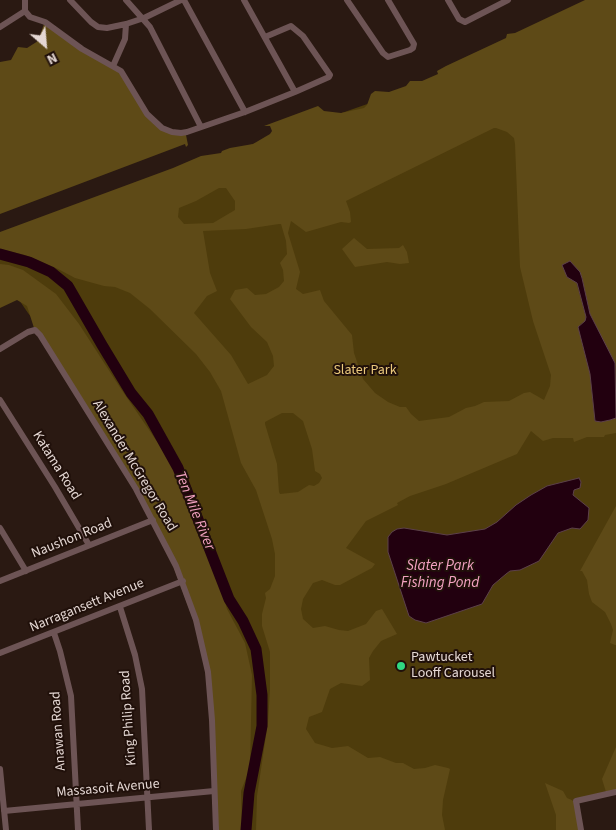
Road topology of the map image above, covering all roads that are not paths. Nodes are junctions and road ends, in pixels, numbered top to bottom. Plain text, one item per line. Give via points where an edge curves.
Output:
1 (25, 0) edge
2 (70, 0) edge
3 (126, 0) edge
4 (183, 0) edge
5 (244, 0) edge
6 (347, 0) edge
7 (388, 0) edge
8 (448, 0) edge
9 (508, 0) edge
10 (25, 11) junction
11 (144, 18) junction
12 (126, 24) junction
13 (0, 27) edge
14 (265, 38) junction
15 (113, 66) junction
16 (295, 92) junction
17 (244, 112) junction
18 (202, 127) junction
19 (0, 349) edge
20 (0, 400) edge
21 (153, 520) junction
22 (0, 528) edge
23 (89, 545) junction
24 (26, 571) junction
25 (0, 581) edge
26 (183, 581) junction
27 (120, 606) junction
28 (54, 633) junction
29 (0, 653) edge
30 (0, 769) edge
31 (214, 791) junction
32 (616, 792) edge
33 (146, 797) junction
34 (76, 804) junction
35 (4, 811) junction
36 (6, 830) edge
37 (78, 830) edge
38 (149, 830) edge
39 (216, 830) edge
40 (581, 830) edge

1 - 10 street
2 - 12 street via 98,27
3 - 11 street
4 - 11 street
4 - 17 street
5 - 14 street
6 - 7 street via 388,58 410,50 414,44
8 - 9 street via 459,19 466,22
10 - 13 street
10 - 15 street
11 - 12 street
11 - 18 street
12 - 15 street via 125,38
14 - 16 street
14 - 16 street via 291,26 303,36 330,75
15 - 18 street via 121,71 147,114 162,128 181,134
16 - 17 street
17 - 18 street
19 - 21 street, Alexander McGregor Road via 28,332 35,330 40,335
20 - 23 street, Katama Road
21 - 23 street, Naushon Road
21 - 26 street, Alexander McGregor Road
22 - 24 street
23 - 24 street, Naushon Road
24 - 25 street, Naushon Road
26 - 27 street, Narragansett Avenue
26 - 31 street, Alexander McGregor Road via 208,672
27 - 28 street, Narragansett Avenue
27 - 33 street, King Philip Road via 142,689
28 - 29 street, Narragansett Avenue
28 - 34 street, Anawan Road via 71,696
30 - 35 street
31 - 33 street, Massasoit Avenue
31 - 39 street, Alexander McGregor Road
32 - 40 street via 576,801
33 - 34 street, Massasoit Avenue
33 - 38 street, King Philip Road
34 - 35 street, Massasoit Avenue
34 - 37 street, Anawan Road
35 - 36 street

